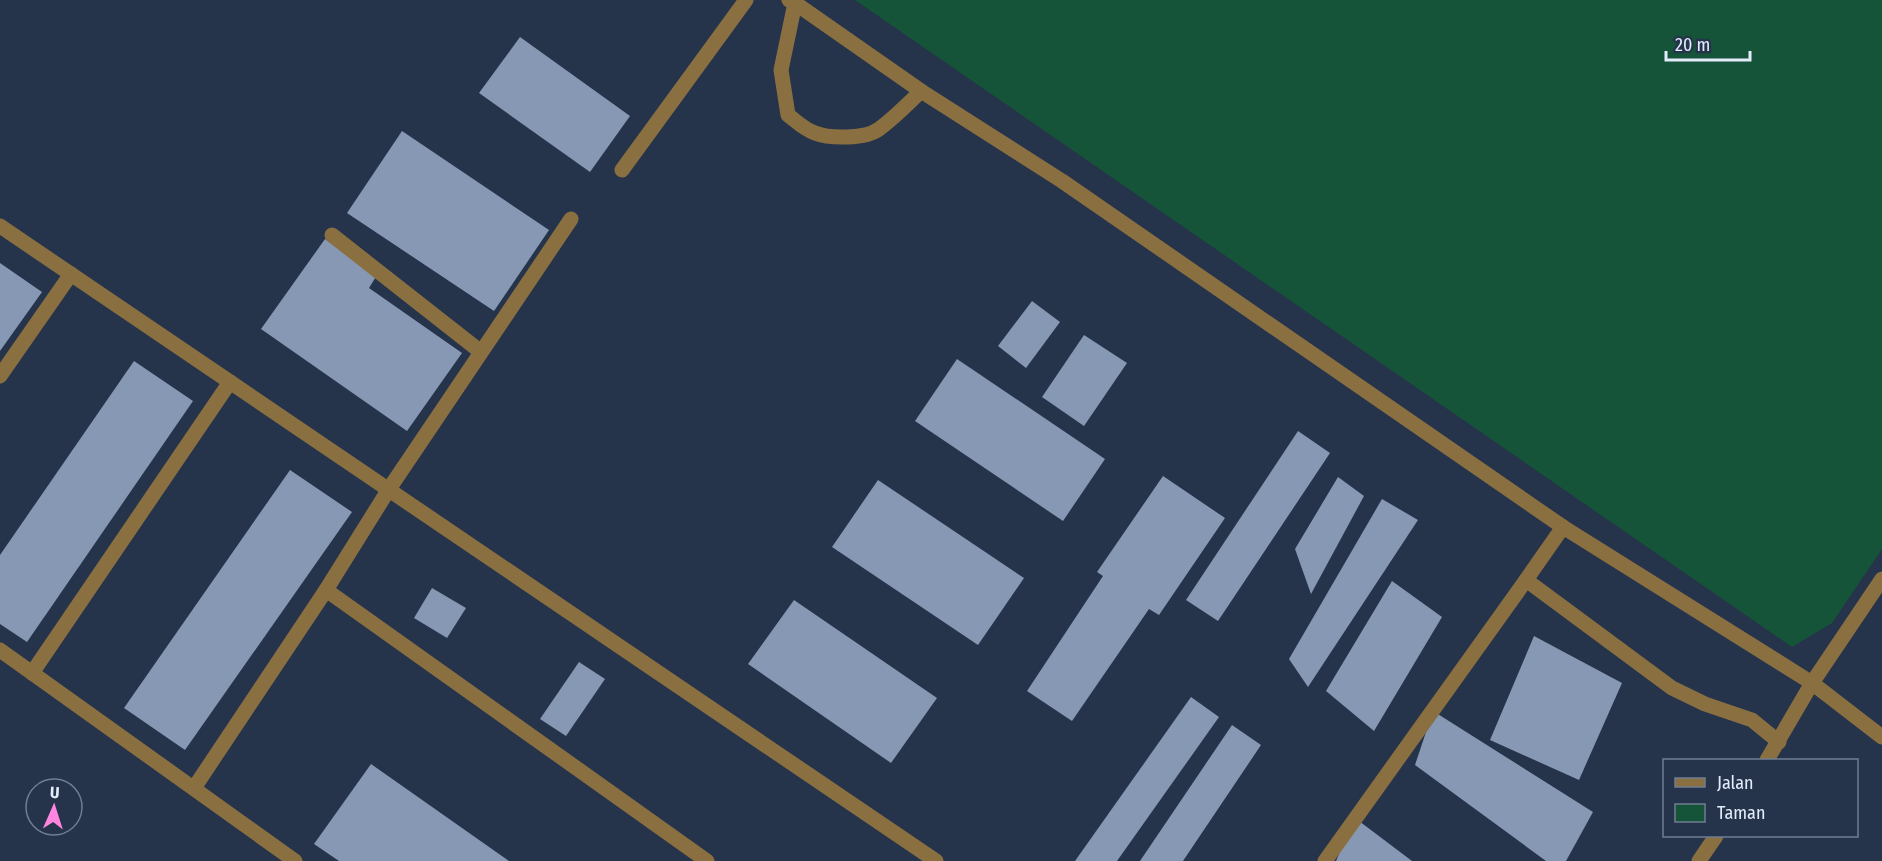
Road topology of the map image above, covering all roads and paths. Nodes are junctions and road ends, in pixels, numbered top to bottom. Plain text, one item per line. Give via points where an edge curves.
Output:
1 (746, 0) edge
2 (792, 1) edge
3 (921, 91) junction
4 (622, 170) dead end
5 (571, 219) dead end
6 (0, 226) edge
7 (332, 235) dead end
8 (71, 274) junction
9 (481, 352) junction
10 (0, 376) edge
11 (230, 382) junction
12 (389, 489) junction
13 (1563, 527) junction
14 (1882, 579) edge
15 (1526, 580) junction
16 (326, 590) junction
17 (0, 650) edge
18 (32, 673) junction
19 (1812, 683) junction
20 (1882, 736) edge
21 (1779, 742) junction
22 (1768, 759) edge
23 (194, 788) junction
24 (1715, 837) edge
25 (930, 859) edge
26 (295, 861) edge
27 (707, 861) edge
28 (1325, 861) edge
29 (1699, 861) edge

1 - 4 lane
2 - 3 lane
2 - 3 lane via 781,70 788,115 805,128 836,137 868,134 878,130
3 - 13 lane via 1062,181
5 - 9 lane
6 - 8 lane
7 - 9 lane
8 - 10 lane
8 - 11 lane
9 - 12 lane
11 - 12 lane
11 - 18 lane
12 - 16 lane
12 - 25 lane
13 - 15 lane
13 - 19 lane
14 - 19 lane
15 - 21 lane via 1672,688 1752,720
15 - 28 lane
16 - 23 lane
16 - 27 lane
17 - 18 lane
18 - 23 lane
19 - 20 lane
19 - 21 lane
21 - 22 lane
23 - 26 lane
24 - 29 lane

